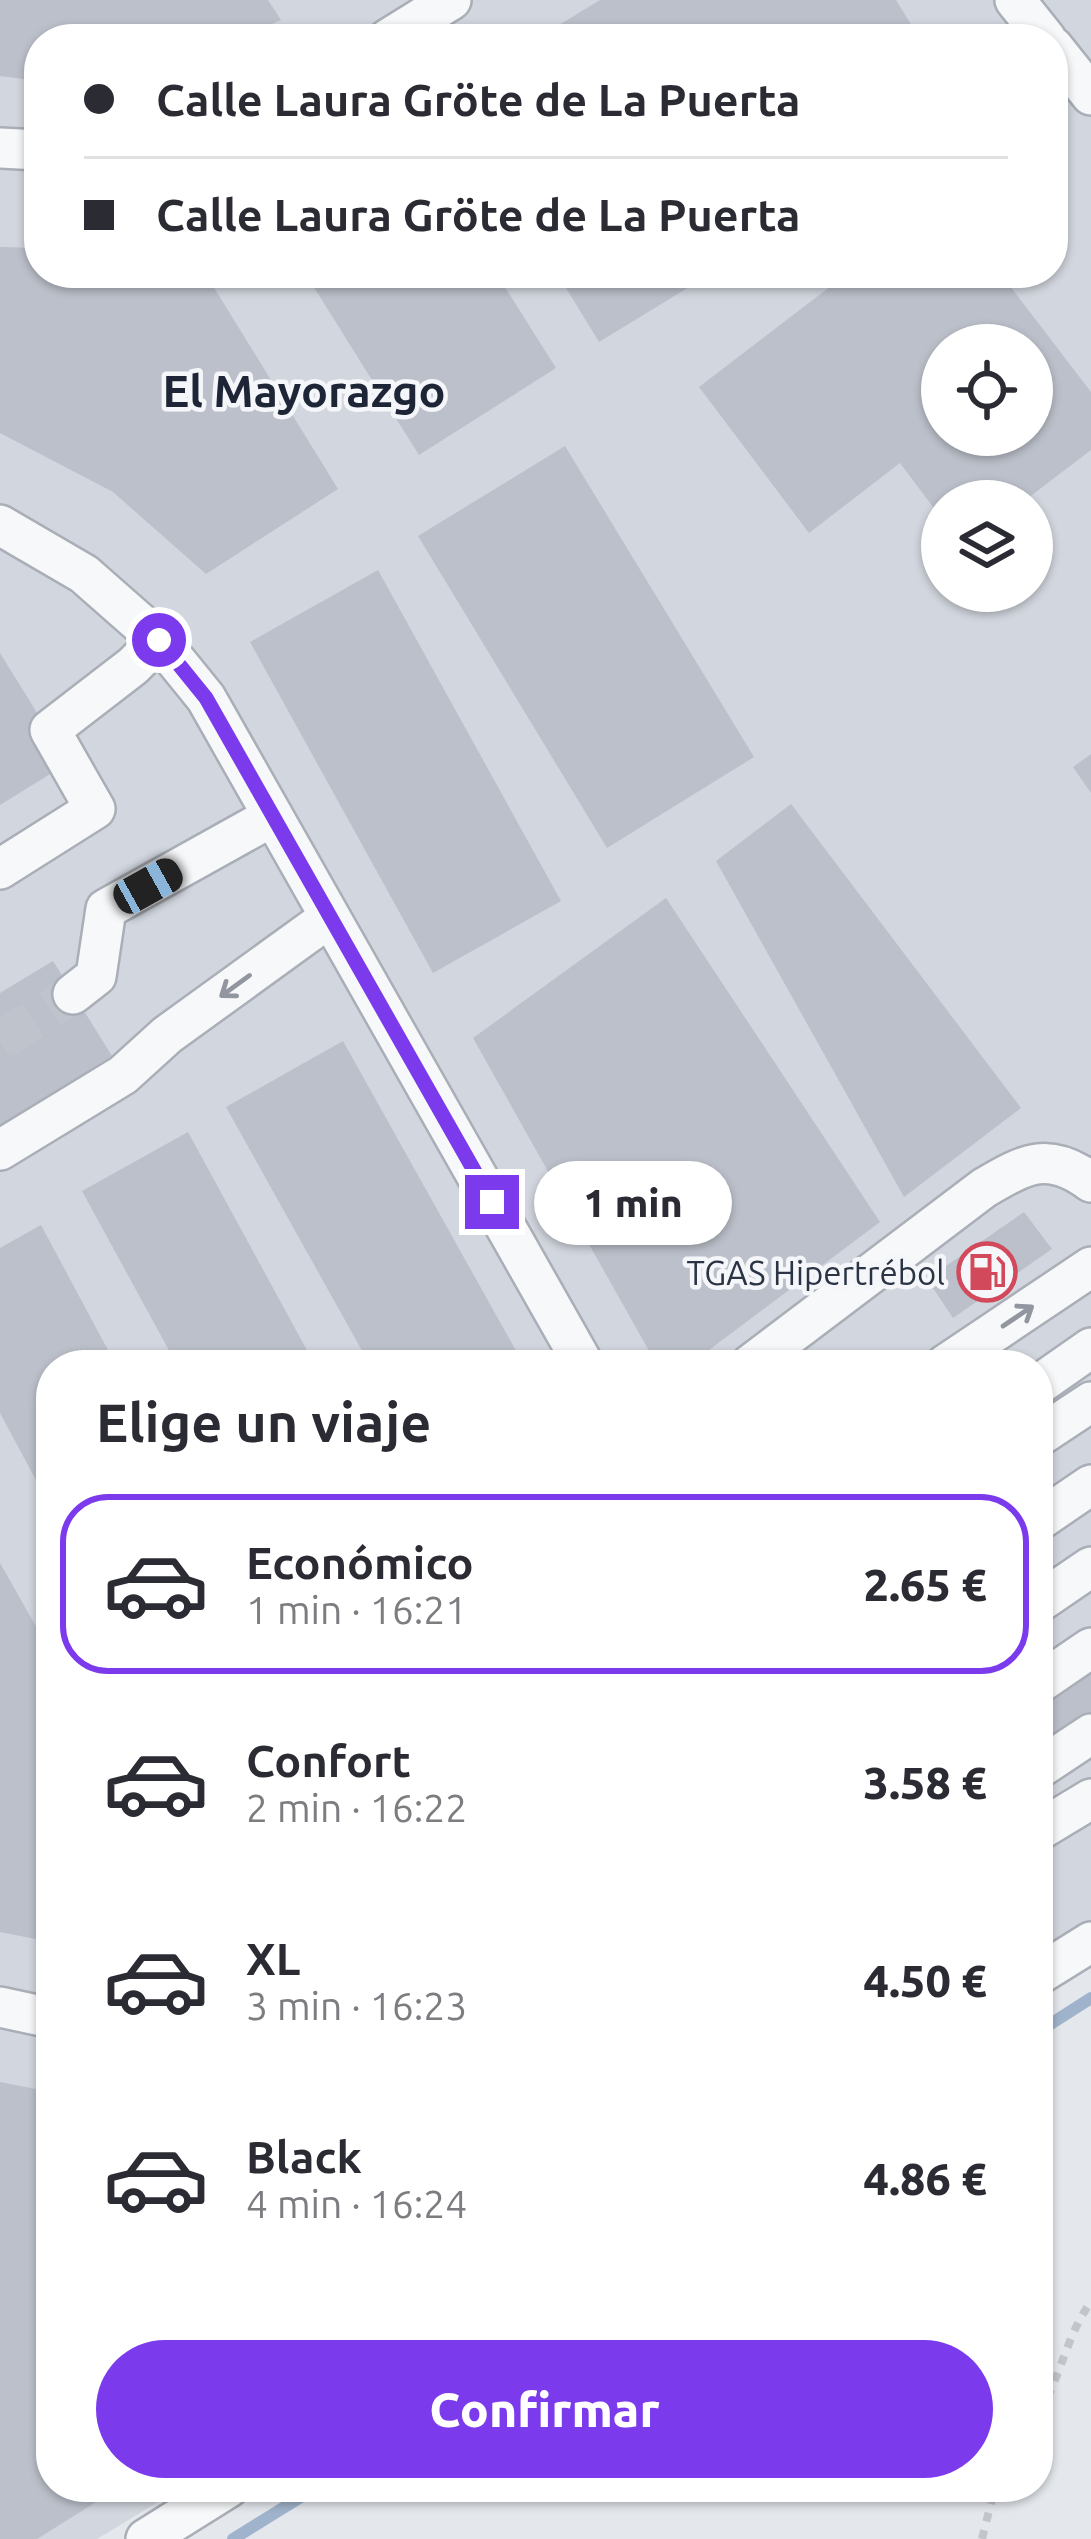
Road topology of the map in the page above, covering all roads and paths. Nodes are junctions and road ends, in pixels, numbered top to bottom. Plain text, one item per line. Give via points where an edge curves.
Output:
1 (451, 0) edge
2 (1015, 0) edge
3 (412, 24) edge
4 (1034, 24) edge
5 (1068, 66) edge
6 (1091, 95) edge
7 (0, 525) edge
8 (159, 640) junction
9 (273, 816) junction
10 (0, 869) edge
11 (330, 917) junction
12 (74, 994) tunnel mouth
13 (0, 1150) edge
14 (1086, 1170) edge
15 (1091, 1267) edge
16 (1091, 1348) edge
17 (575, 1350) edge
18 (770, 1350) edge
19 (966, 1350) edge
20 (1053, 1374) edge
21 (1091, 1402) edge
22 (1053, 1427) edge
23 (1091, 1485) edge
24 (1053, 1511) edge
25 (1091, 1567) edge
26 (1053, 1593) edge
27 (1091, 1648) edge
28 (1053, 1674) edge
29 (1091, 1734) edge
30 (1053, 1759) edge
31 (1091, 1799) edge
32 (1053, 1822) edge
33 (1091, 1942) edge
34 (1053, 1966) edge
35 (0, 2007) edge
36 (36, 2015) edge
37 (1091, 2302) edge
38 (1053, 2388) edge
39 (205, 2502) edge
40 (991, 2502) edge
41 (146, 2539) edge
42 (982, 2539) edge

1 - 3 street
2 - 4 street
5 - 6 street
7 - 8 street via 84,574
8 - 9 street via 206,698
8 - 10 street via 50,730 95,809
9 - 11 street
9 - 12 street via 106,909 96,976
11 -> 13 street via 123,1075
11 - 17 street
14 - 18 street via 1048,1161 984,1188
19 -> 15 street
16 - 20 street
21 - 22 street
23 - 24 street
25 - 26 street
27 - 28 street
29 - 30 street
31 - 32 street
33 - 34 street
35 - 36 street
37 - 38 path
39 - 41 street
40 - 42 path

